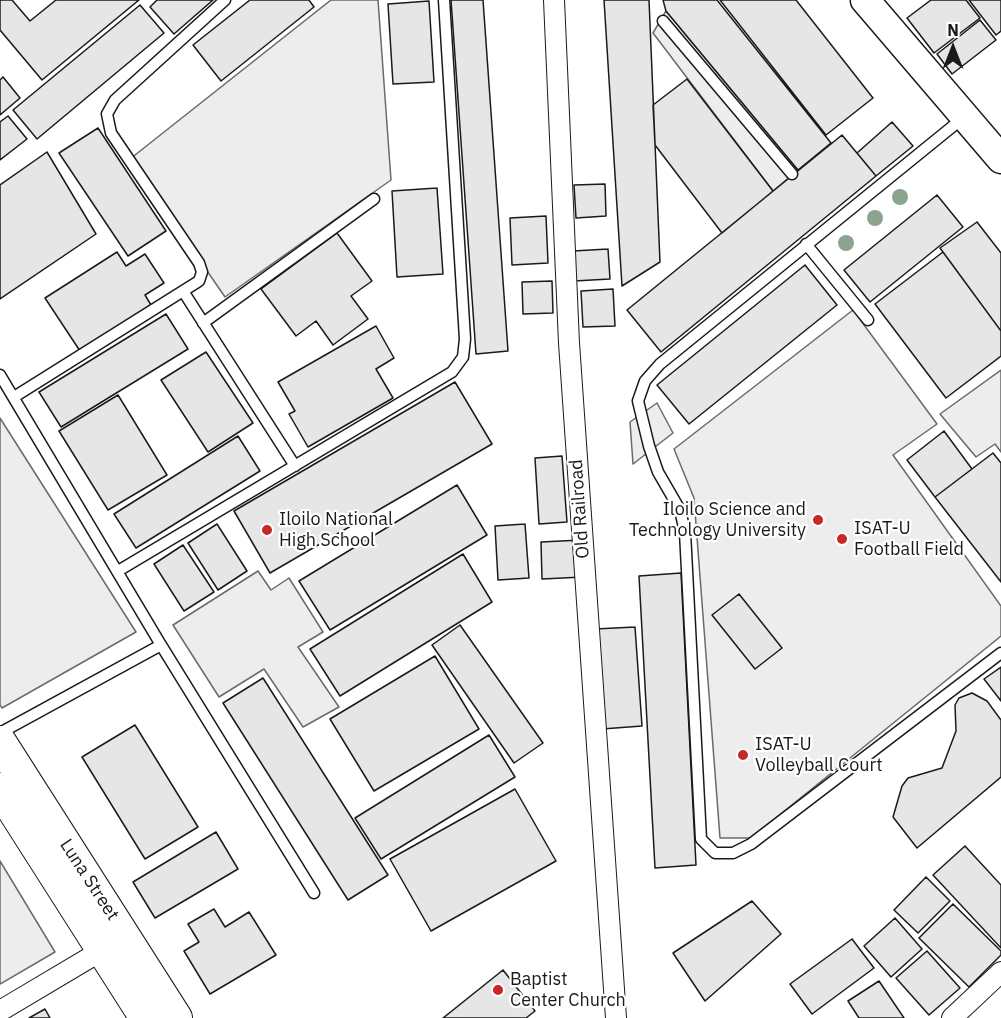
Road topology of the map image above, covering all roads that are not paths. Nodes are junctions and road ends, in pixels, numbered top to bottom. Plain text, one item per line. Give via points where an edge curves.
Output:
1 (225, 0) edge
2 (444, 0) edge
3 (554, 0) edge
4 (876, 4) edge
5 (663, 21) dead end
6 (963, 118) junction
7 (1001, 159) edge
8 (792, 174) dead end
9 (374, 199) dead end
10 (806, 244) junction
11 (183, 291) junction
12 (868, 320) dead end
13 (203, 323) junction
14 (0, 375) edge
15 (14, 397) junction
16 (295, 466) junction
17 (118, 572) junction
18 (161, 645) junction
19 (1001, 653) edge
20 (0, 733) edge
21 (0, 742) edge
22 (0, 789) edge
23 (314, 893) dead end
24 (114, 943) junction
25 (1001, 972) edge
26 (0, 1011) edge
27 (146, 1018) edge
28 (176, 1018) edge
29 (616, 1018) edge
30 (952, 1018) edge

1 - 11 lane via 115,100 107,114 111,134 199,263 199,281
2 - 16 lane via 463,357 452,372
3 - 29 street, Old Railroad via 569,343
4 - 6 main road
5 - 8 lane
6 - 7 main road
6 - 10 lane via 829,220
9 - 13 lane
10 - 12 lane
10 - 19 lane via 660,364 645,381 638,401 653,459 680,510 685,532 701,839 715,854 733,854 751,844
11 - 13 lane
11 - 15 lane
13 - 16 lane
14 - 15 lane
15 - 17 lane
16 - 17 lane
17 - 18 lane
18 - 20 lane
18 - 23 lane
21 - 24 main road, Luna Street
22 - 24 main road, Luna Street
24 - 26 street
24 - 27 main road, Luna Street
24 - 28 main road, Luna Street
25 - 30 street

